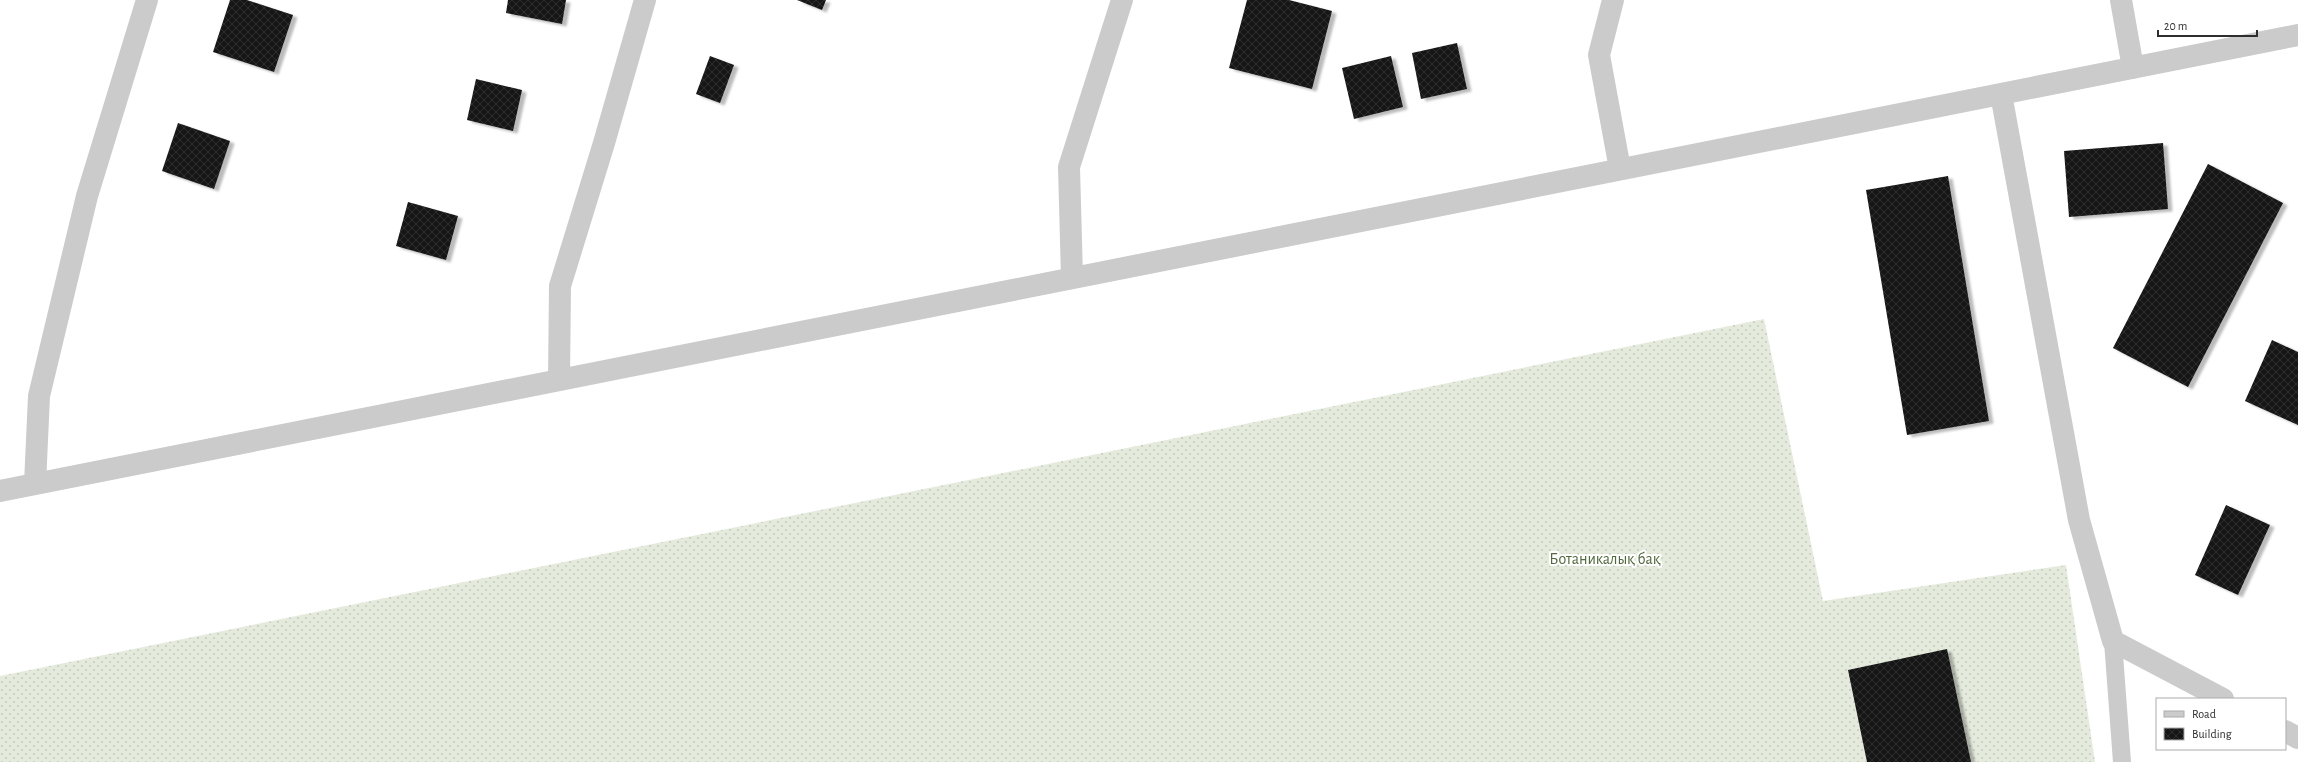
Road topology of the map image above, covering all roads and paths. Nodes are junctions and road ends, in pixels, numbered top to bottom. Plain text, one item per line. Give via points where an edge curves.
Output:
1 (147, 0) edge
2 (645, 0) edge
3 (1122, 0) edge
4 (1613, 0) edge
5 (2121, 0) edge
6 (2298, 35) edge
7 (2133, 68) junction
8 (2000, 94) junction
9 (1620, 169) junction
10 (1072, 278) junction
11 (559, 380) junction
12 (35, 484) junction
13 (0, 490) edge
14 (2113, 641) junction
15 (2222, 698) edge
16 (2286, 732) edge
17 (2298, 738) edge
18 (2122, 762) edge

1 - 12 street via 87,196 39,396
2 - 11 street via 560,286
3 - 10 street via 1069,167
4 - 9 street via 1599,55
5 - 7 street
6 - 7 street
7 - 8 street
8 - 9 street
8 - 14 street via 2079,520
9 - 10 street
10 - 11 street
11 - 12 street
12 - 13 street
14 - 15 street
14 - 18 lane
16 - 17 street

